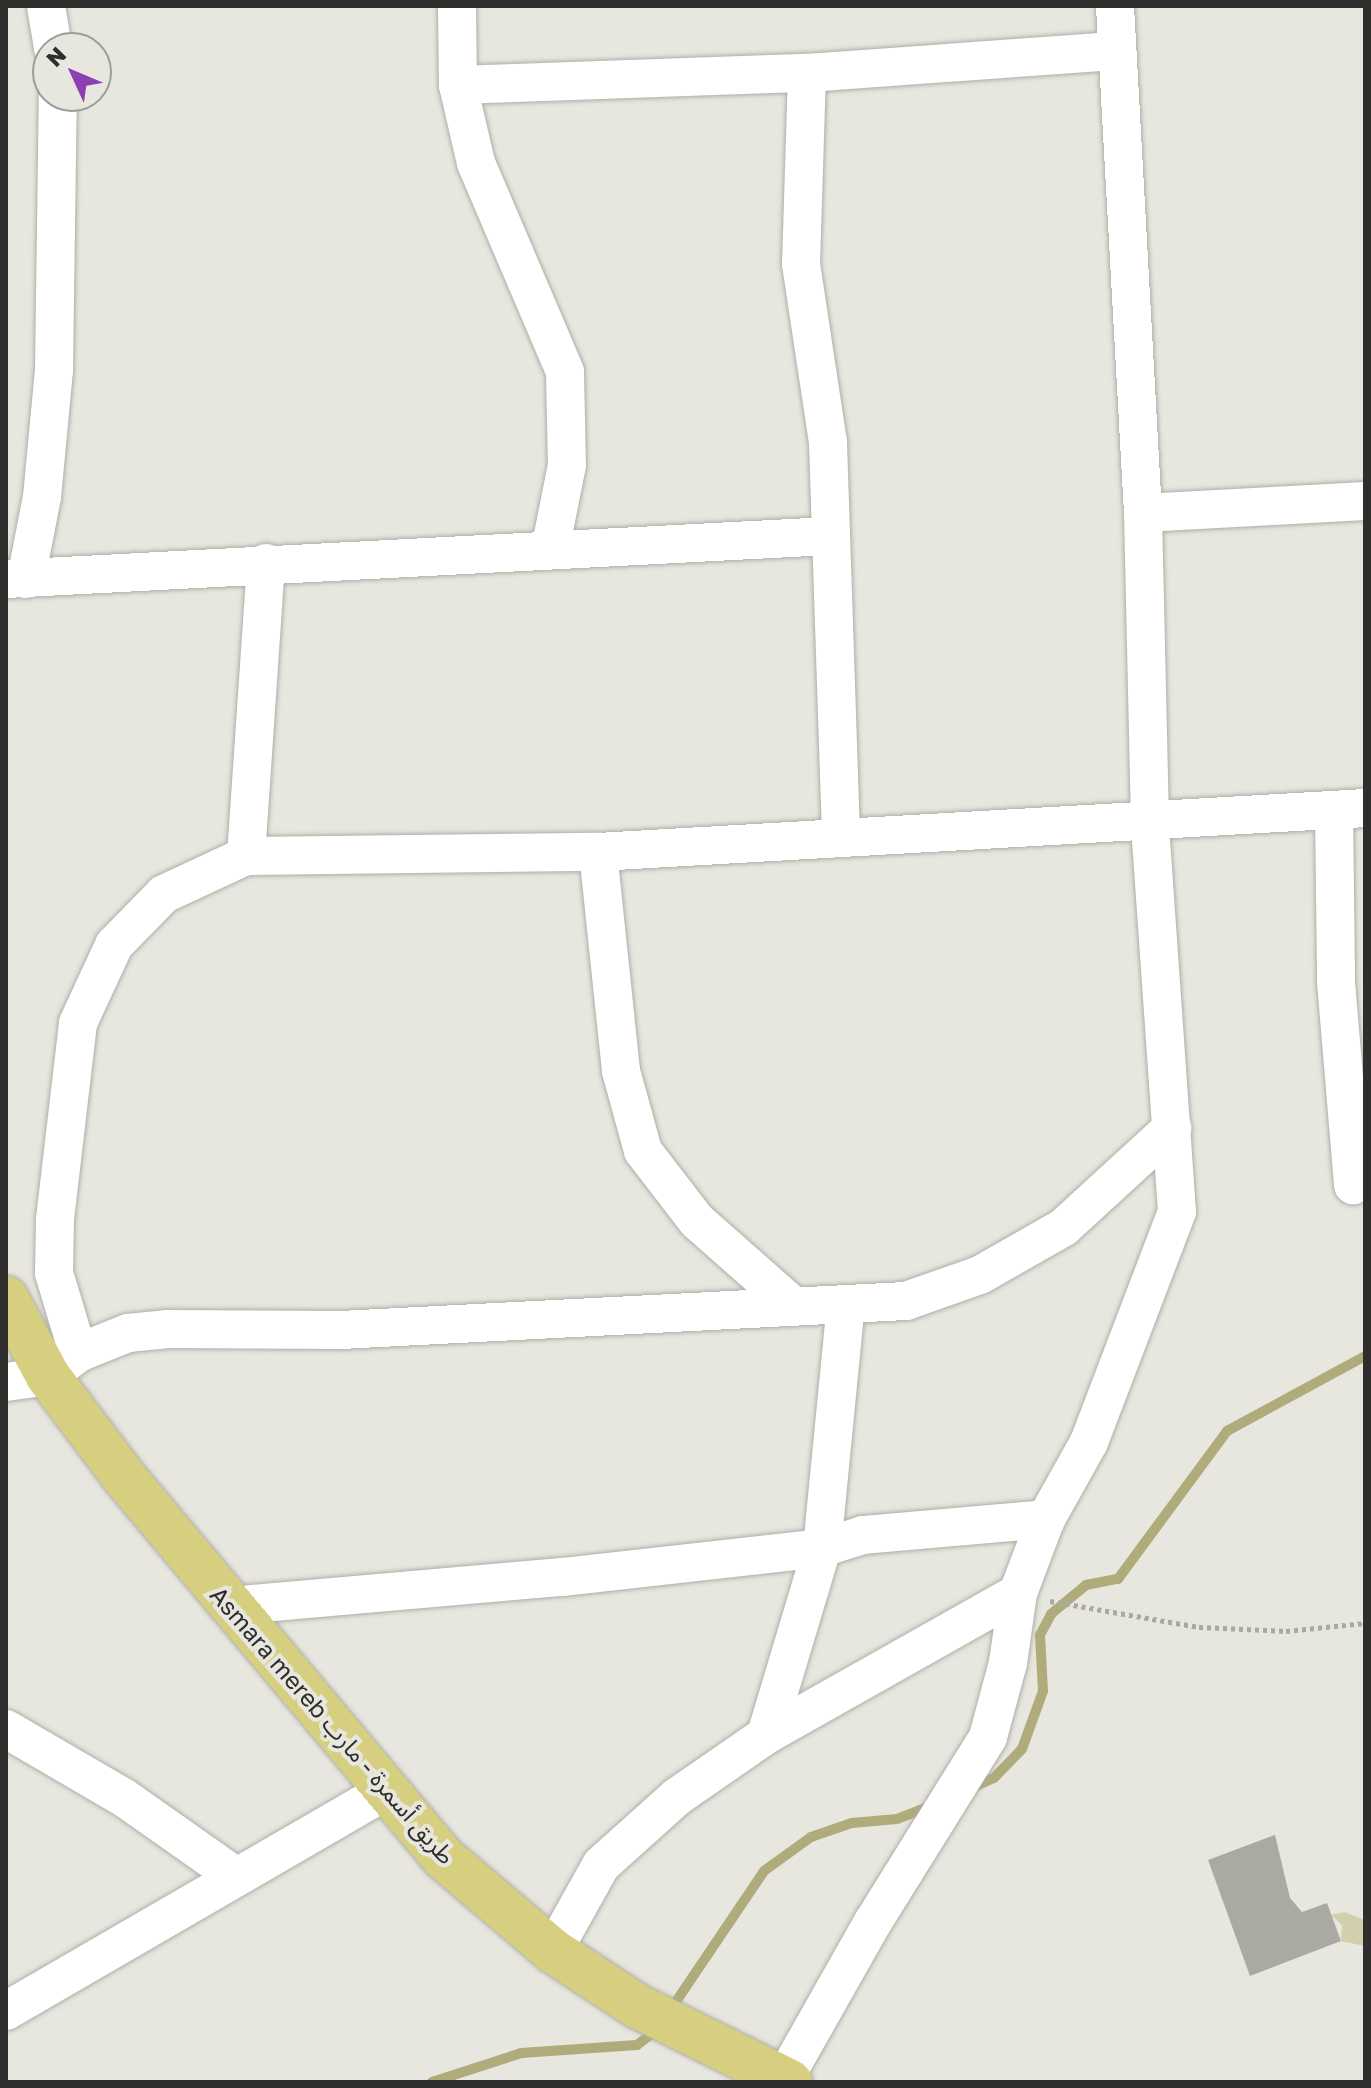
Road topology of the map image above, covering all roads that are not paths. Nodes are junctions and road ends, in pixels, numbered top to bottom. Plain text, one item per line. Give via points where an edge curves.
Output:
1 (46, 6) edge
2 (457, 6) edge
3 (1115, 6) edge
4 (50, 32) edge
5 (1117, 51) junction
6 (807, 73) junction
7 (458, 85) junction
8 (58, 112) edge
9 (1365, 501) edge
10 (1143, 513) junction
11 (828, 536) junction
12 (550, 550) junction
13 (266, 563) junction
14 (16, 579) edge
15 (1349, 809) edge
16 (1150, 822) junction
17 (841, 837) junction
18 (598, 852) junction
19 (246, 856) junction
20 (1172, 1128) junction
21 (1353, 1185) dead end
22 (6, 1298) edge
23 (791, 1304) junction
24 (846, 1305) junction
25 (44, 1370) edge
26 (1046, 1519) junction
27 (822, 1548) junction
28 (1018, 1593) junction
29 (229, 1606) junction
30 (6, 1729) edge
31 (766, 1735) junction
32 (385, 1791) junction
33 (237, 1877) junction
34 (553, 1951) junction
35 (6, 2011) edge
36 (787, 2080) edge

1 - 4 street
2 - 7 street
3 - 5 street
5 - 6 street
5 - 10 street
6 - 7 street
6 - 11 street via 801,264 828,443
7 - 12 street via 476,163 565,372 567,465
8 - 14 street via 54,370 42,497
9 - 10 street
10 - 16 street
11 - 12 street
11 - 17 street
12 - 13 street
13 - 14 street
13 - 19 street
15 - 16 street
15 - 21 street via 1336,982
16 - 17 street
16 - 20 street
17 - 18 street
18 - 19 street
18 - 23 street via 621,1071 643,1151 697,1221
19 - 25 street via 164,894 114,945 78,1023
20 - 24 street via 1064,1227 980,1275 906,1301
20 - 26 street via 1177,1212 1089,1442
22 - 25 highway, Asmara mereb طريق أسمرة - مارب
23 - 24 street
23 - 25 street via 341,1330 168,1329 128,1333
24 - 27 street
25 - 29 highway, Asmara mereb طريق أسمرة - مارب
26 - 27 street via 863,1535
26 - 28 street
27 - 29 street
27 - 31 street
28 - 31 street
28 - 36 street via 1008,1663 988,1737 873,1922
29 - 32 highway, Asmara mereb طريق أسمرة - مارب
30 - 33 street via 123,1797
31 - 34 street via 678,1796 601,1865
32 - 33 street
32 - 34 highway, Asmara mereb طريق أسمرة - مارب via 445,1859
33 - 35 street
34 - 36 highway, Asmara mereb طريق أسمرة - مارب via 637,2006

